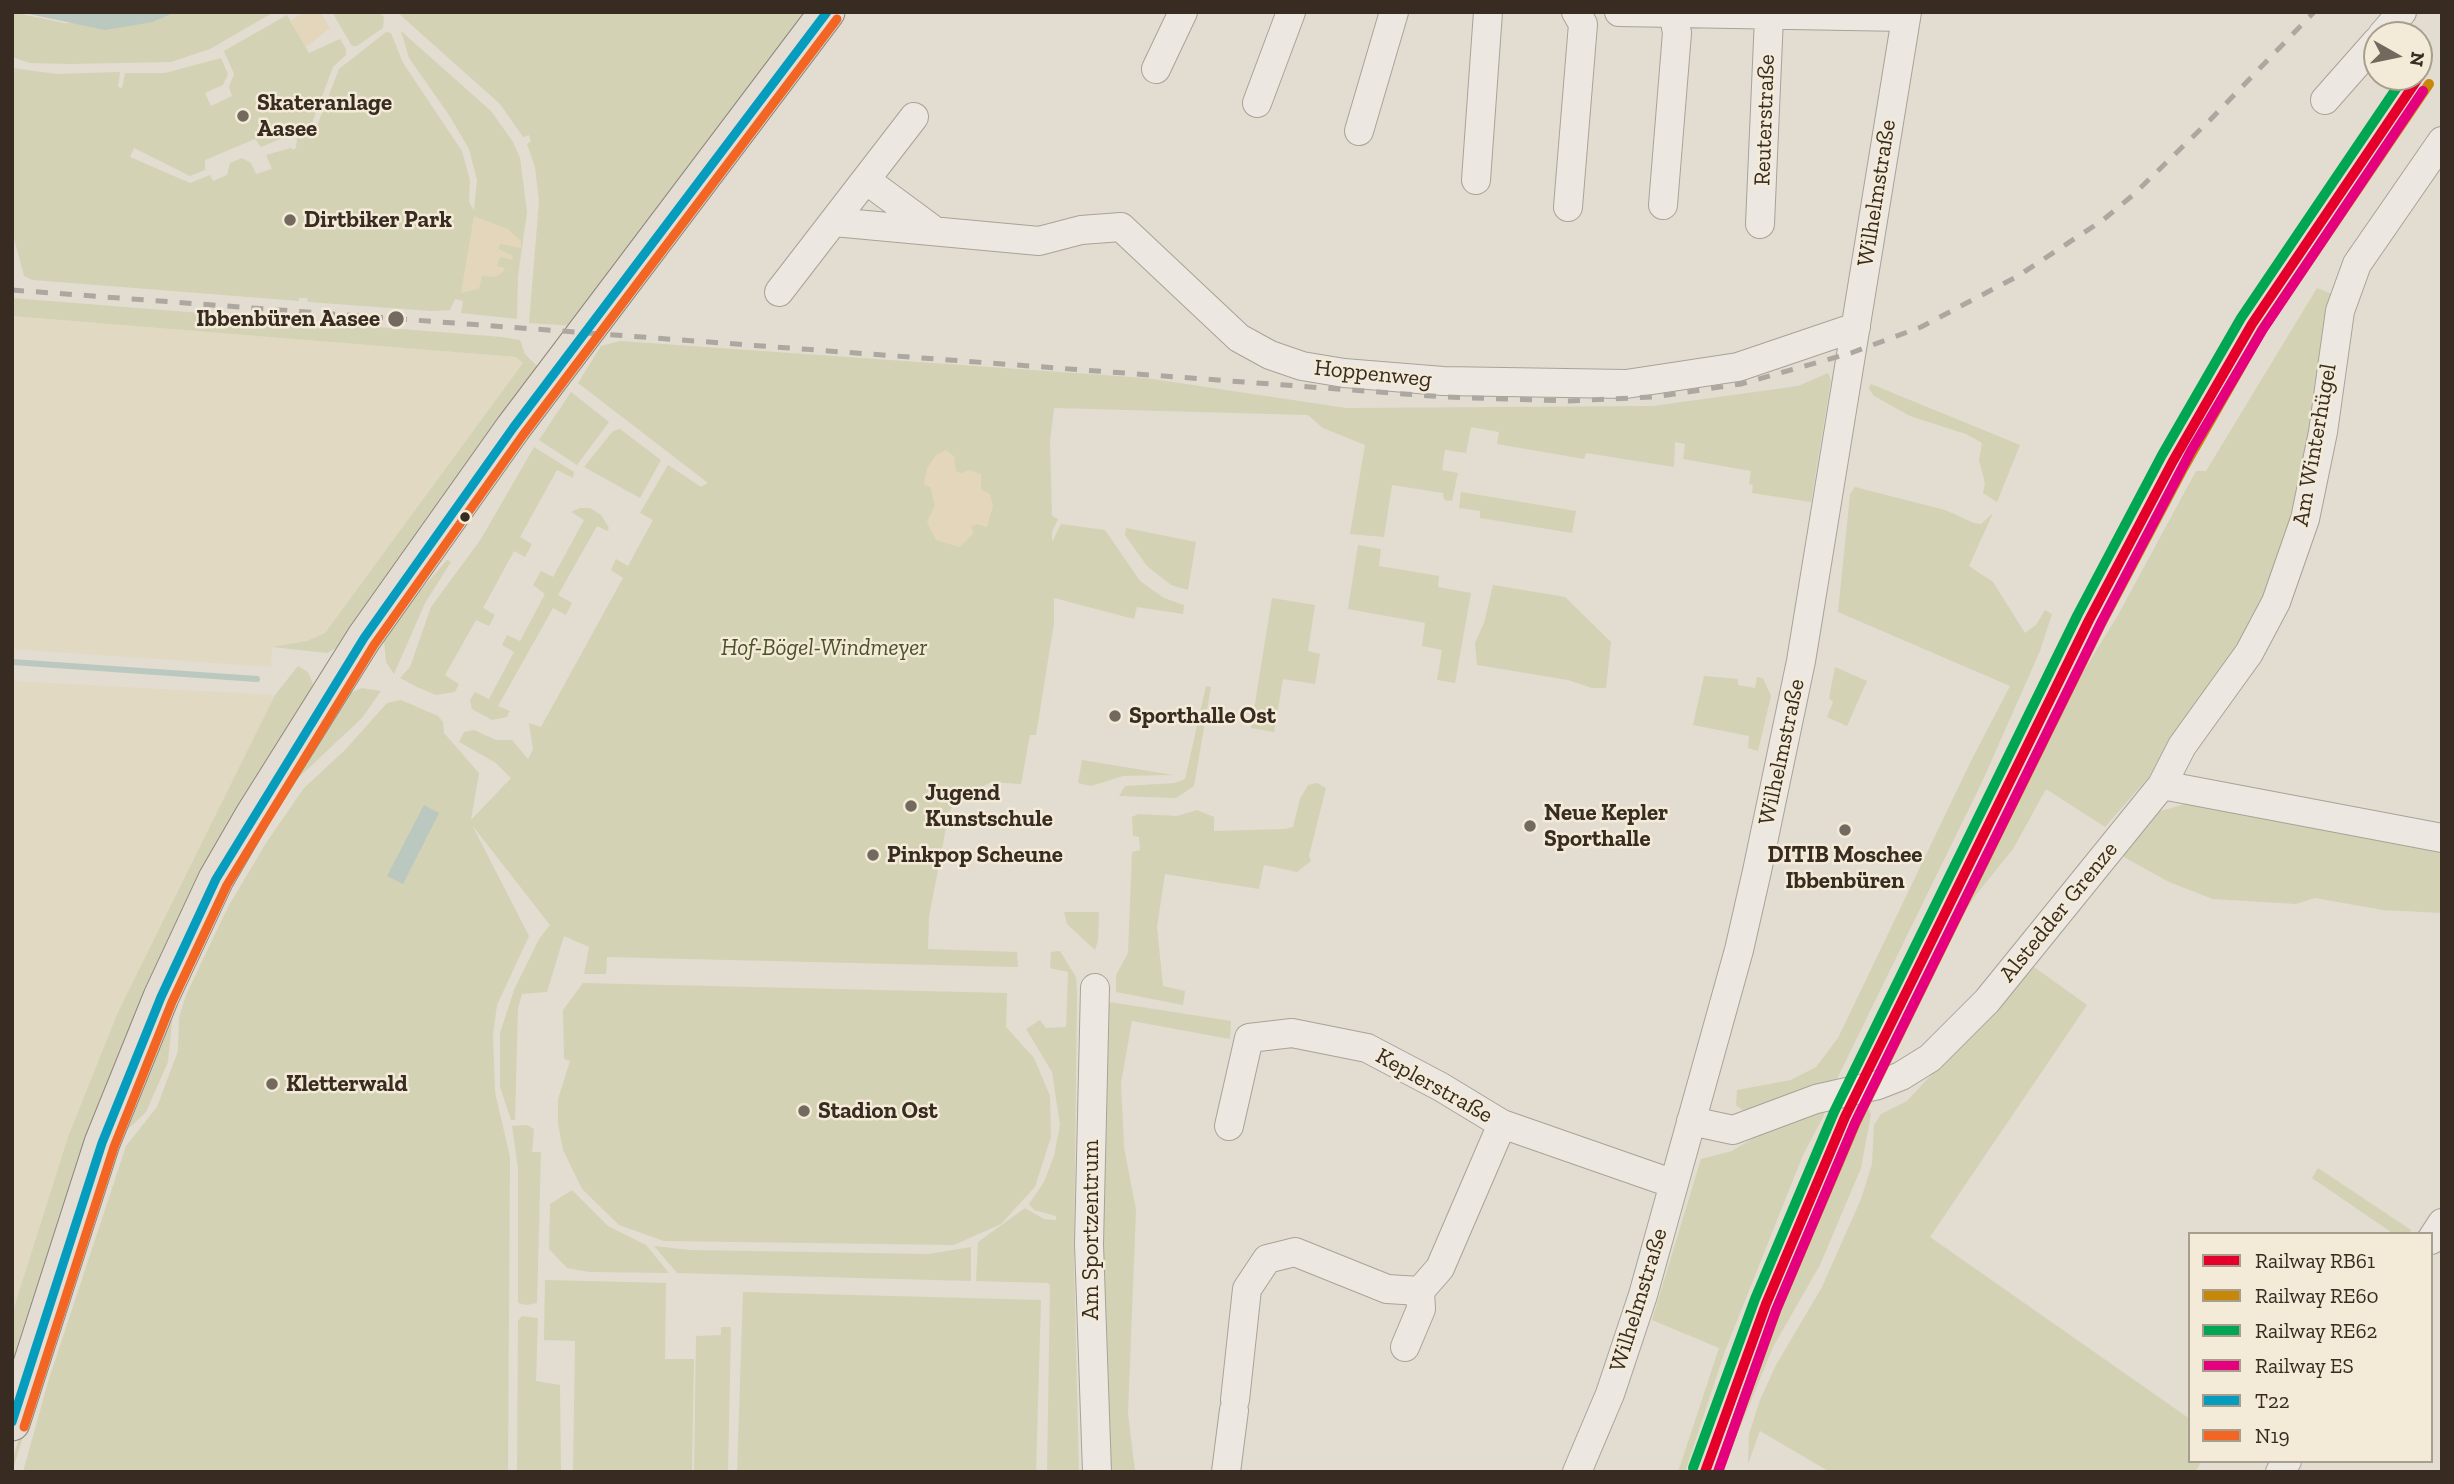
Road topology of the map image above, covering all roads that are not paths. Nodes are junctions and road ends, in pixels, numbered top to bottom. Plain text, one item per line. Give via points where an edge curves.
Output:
1 (827, 12) edge
2 (1183, 12) edge
3 (1291, 12) edge
4 (1394, 12) edge
5 (1488, 12) edge
6 (1576, 12) edge
7 (1619, 12) edge
8 (1673, 13) edge
9 (1906, 15) edge
10 (1769, 17) junction
11 (2363, 57) edge
12 (1156, 69) dead end
13 (2325, 100) dead end
14 (1257, 103) dead end
15 (914, 117) dead end
16 (1359, 131) dead end
17 (2442, 141) edge
18 (866, 180) junction
19 (1476, 180) dead end
20 (1663, 205) dead end
21 (1568, 207) dead end
22 (834, 222) junction
23 (1760, 224) dead end
24 (935, 231) junction
25 (779, 292) dead end
26 (1856, 327) junction
27 (2162, 785) junction
28 (2442, 838) edge
29 (1095, 988) dead end
30 (1691, 1121) junction
31 (1502, 1124) junction
32 (1229, 1126) dead end
33 (1674, 1184) junction
34 (1420, 1291) junction
35 (1405, 1347) dead end
36 (12, 1423) edge
37 (1097, 1472) edge
38 (1226, 1472) edge
39 (1577, 1472) edge

1 - 36 main road via 494,455 331,688 216,879 160,998 102,1143
2 - 12 street
3 - 14 street
4 - 16 street
5 - 19 street
6 - 21 street via 1583,24
7 - 8 street
8 - 10 street
8 - 20 street via 1677,33
9 - 10 street
9 - 26 street, Wilhelmstraße
10 - 23 street, Reuterstraße
11 - 13 street
15 - 18 street
17 - 27 street, Am Winterhügel via 2357,264 2344,300 2305,519 2276,602 2249,653 2182,746
18 - 22 street
18 - 24 street
22 - 24 street, Hoppenweg
22 - 25 street
24 - 26 street, Hoppenweg via 1039,241 1081,230 1121,227 1239,338 1302,366 1344,373 1443,381 1626,384 1738,367
26 - 30 street, Wilhelmstraße via 1783,752 1741,942
27 - 28 street
27 - 30 street, Alstedder Grenze via 1987,1001 1930,1058 1878,1085 1825,1097 1733,1130
29 - 37 street, Am Sportzentrum via 1090,1244
30 - 33 street, Wilhelmstraße
31 - 32 street, Keplerstraße via 1367,1048 1292,1033 1249,1038
31 - 33 street, Keplerstraße
31 - 34 street, Keplerstraße via 1440,1268
33 - 39 street, Wilhelmstraße via 1610,1394
34 - 35 street, Keplerstraße via 1421,1309
34 - 38 street via 1387,1289 1295,1252 1267,1259 1247,1289

